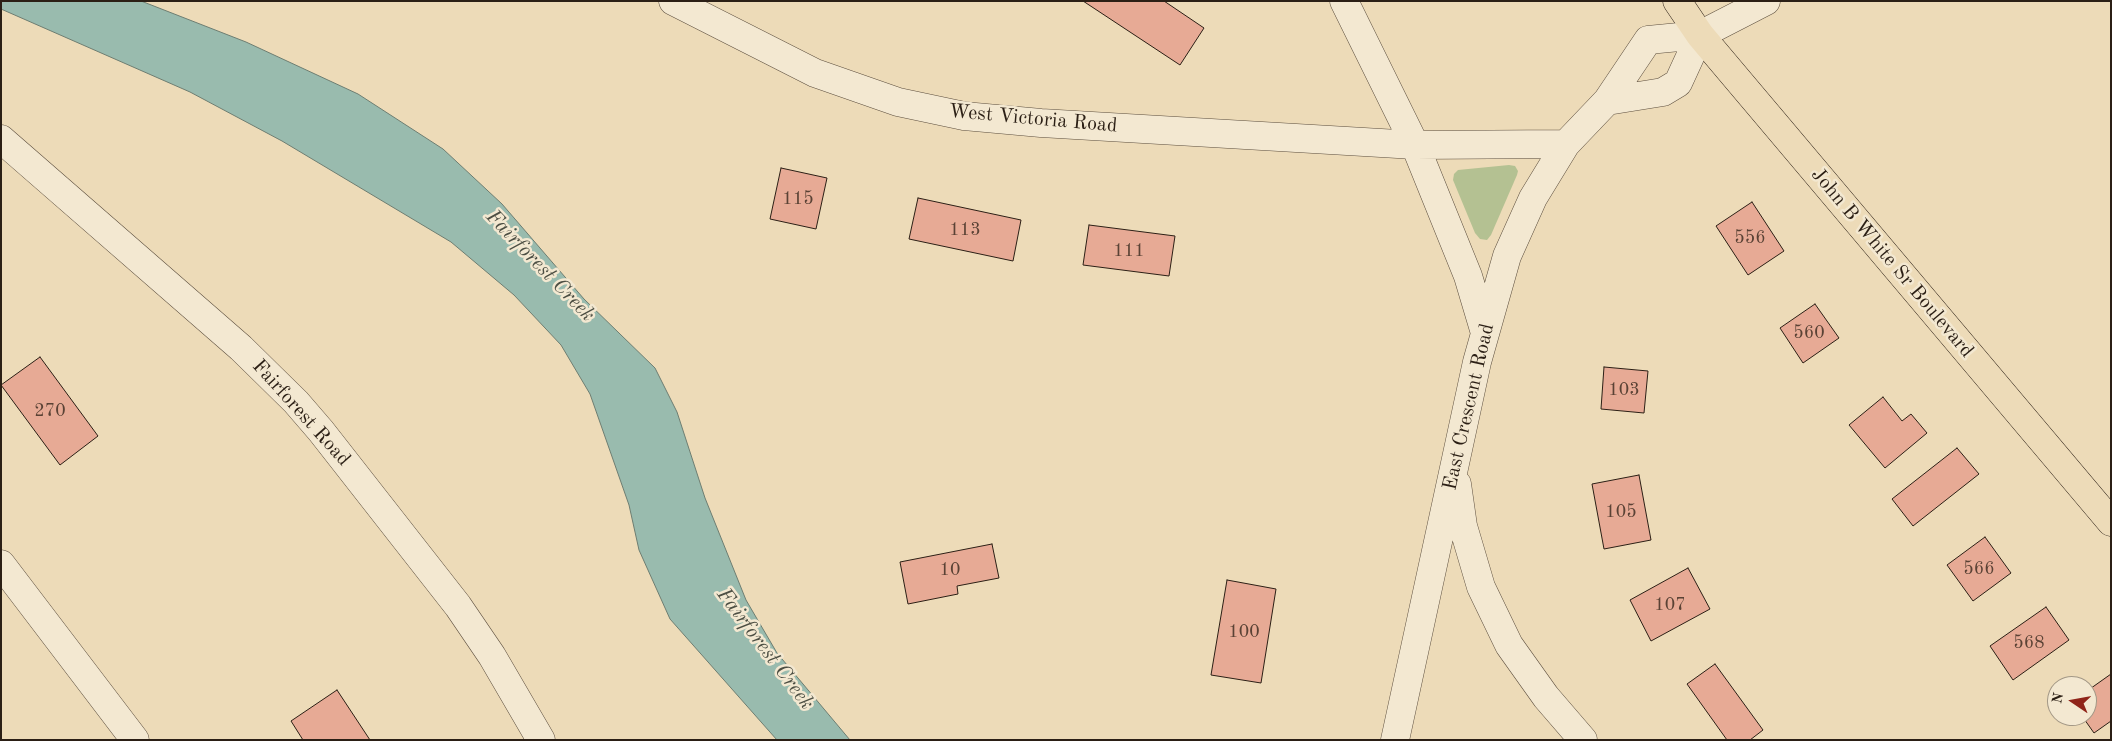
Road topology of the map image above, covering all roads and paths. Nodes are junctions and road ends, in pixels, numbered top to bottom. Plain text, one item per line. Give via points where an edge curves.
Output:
1 (673, 1) edge
2 (1344, 1) edge
3 (1677, 1) edge
4 (1766, 1) edge
5 (1700, 35) junction
6 (1607, 101) junction
7 (1, 139) edge
8 (1566, 144) junction
9 (1416, 145) junction
10 (1485, 333) junction
11 (1455, 463) junction
12 (2111, 522) edge
13 (1, 564) edge
14 (135, 740) edge
15 (541, 740) edge
16 (1395, 740) edge
17 (1583, 740) edge

1 - 9 street, West Victoria Road via 815,73 898,102 964,116
2 - 9 street
3 - 5 main road, John B White Sr Boulevard
4 - 5 street
5 - 6 street, East Crescent Road via 1648,40
5 - 6 street via 1678,83 1663,92
5 - 12 main road, John B White Sr Boulevard
6 - 8 street, East Crescent Road
7 - 15 street, Fairforest Road via 241,348 296,402 458,606 492,656
8 - 9 street, West Victoria Road
8 - 10 street, East Crescent Road via 1533,198 1507,256
9 - 10 street via 1468,276
10 - 11 street, East Crescent Road
11 - 16 street, East Crescent Road
11 - 17 street via 1463,526 1481,587 1509,645 1546,697
13 - 14 street

